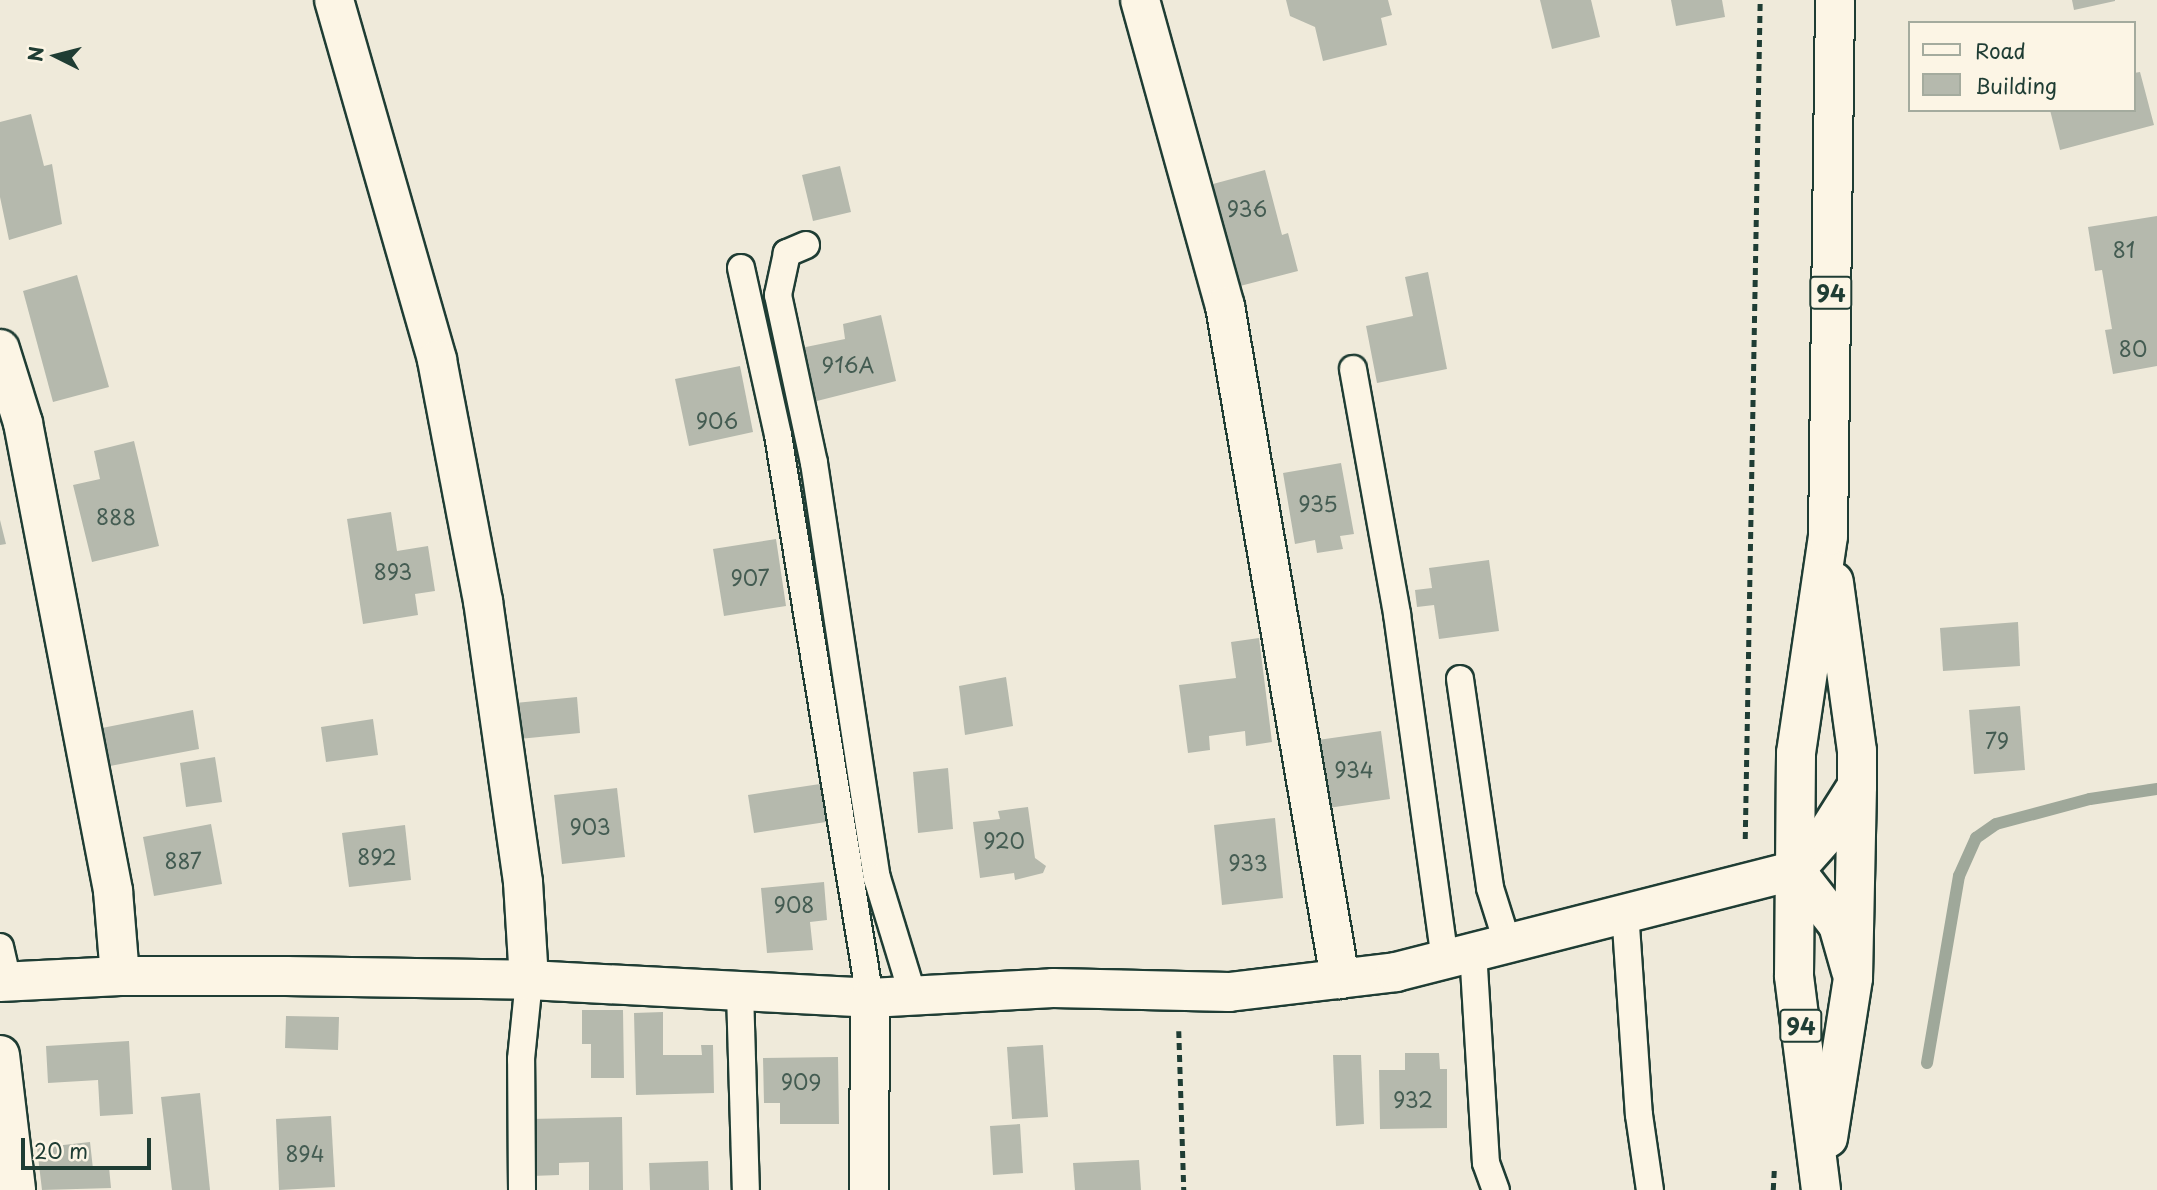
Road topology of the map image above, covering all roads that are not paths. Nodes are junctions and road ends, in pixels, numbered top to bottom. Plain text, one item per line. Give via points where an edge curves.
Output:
1 (334, 0) edge
2 (1140, 0) edge
3 (1835, 0) edge
4 (806, 246) dead end
5 (741, 268) dead end
6 (0, 349) edge
7 (1353, 369) dead end
8 (1828, 536) junction
9 (1460, 679) dead end
10 (1857, 786) junction
11 (1795, 870) junction
12 (1625, 911) junction
13 (1475, 951) junction
14 (3, 970) edge
15 (120, 976) junction
16 (1853, 978) junction
17 (1340, 979) junction
18 (529, 980) junction
19 (740, 992) junction
20 (912, 996) junction
21 (870, 998) junction
22 (0, 1055) edge
23 (1821, 1186) edge
24 (16, 1190) edge
25 (522, 1190) edge
26 (746, 1190) edge
27 (869, 1190) edge
28 (1496, 1190) edge
29 (1650, 1190) edge

1 - 18 street via 437,360 483,601 523,882
2 - 17 street via 1225,306
3 - 8 street, 94
4 - 20 lane via 787,253 778,295 814,463 877,878
5 - 21 lane via 778,435
6 - 15 street via 23,423 111,878
7 - 13 lane via 1397,614
8 - 10 street, 94 via 1857,751
8 - 11 street, 94 via 1797,753
9 - 13 lane via 1490,888
10 - 11 street via 1826,835
10 - 16 street, 94
11 - 12 street
11 - 16 street via 1838,925
11 - 23 street, 94 via 1794,976
12 - 13 street
12 - 29 lane via 1639,1115
13 - 17 street via 1396,972
13 - 28 lane via 1486,1163
14 - 15 street
15 - 18 street
16 - 23 street, 94
17 - 20 street via 1229,992 1053,988
18 - 19 street
18 - 25 lane via 521,1059
19 - 21 street
19 - 26 lane
20 - 21 street
21 - 27 street
22 - 24 street

